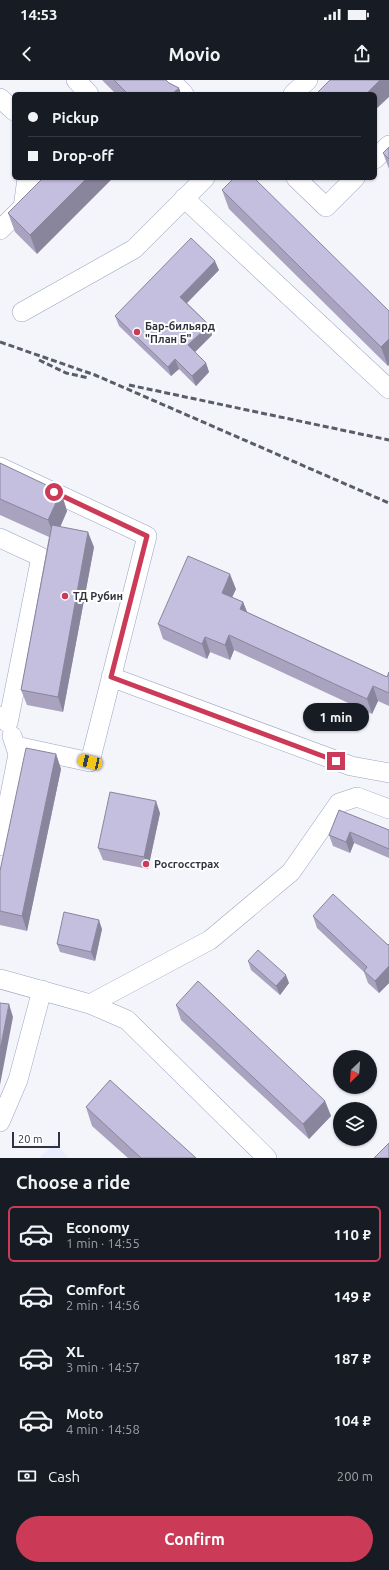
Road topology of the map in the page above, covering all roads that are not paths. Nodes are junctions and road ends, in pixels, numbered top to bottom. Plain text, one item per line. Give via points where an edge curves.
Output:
1 (76, 80) edge
2 (170, 80) edge
3 (308, 80) edge
4 (87, 92) edge
5 (182, 92) edge
6 (295, 92) edge
7 (0, 98) edge
8 (12, 109) edge
9 (389, 145) edge
10 (377, 157) edge
11 (27, 180) edge
12 (50, 180) edge
13 (203, 180) edge
14 (298, 180) edge
15 (353, 180) edge
16 (184, 198) junction
17 (23, 208) junction
18 (0, 230) edge
19 (22, 312) dead end
20 (389, 389) edge
21 (0, 468) edge
22 (0, 538) edge
23 (111, 677) junction
24 (4, 719) edge
25 (16, 746) junction
26 (389, 773) edge
27 (389, 809) edge
28 (0, 846) edge
29 (0, 979) edge
30 (42, 990) junction
31 (90, 1004) junction
32 (0, 1122) edge
33 (267, 1158) edge

1 - 4 street
2 - 5 street
3 - 6 street
7 - 8 street
9 - 10 street
11 - 17 street
12 - 17 street
13 - 16 street
14 - 15 street via 326,208
16 - 19 street via 134,249
16 - 20 street
17 - 18 street
21 - 23 street via 147,536
22 - 24 street via 41,558
23 - 25 street via 90,762
23 - 26 street via 351,766
24 - 25 street
25 - 28 street via 18,754
27 - 31 street via 357,798 339,803 291,872 210,940
29 - 30 street
30 - 31 street
30 - 32 street via 18,1080
31 - 33 street via 127,1020

